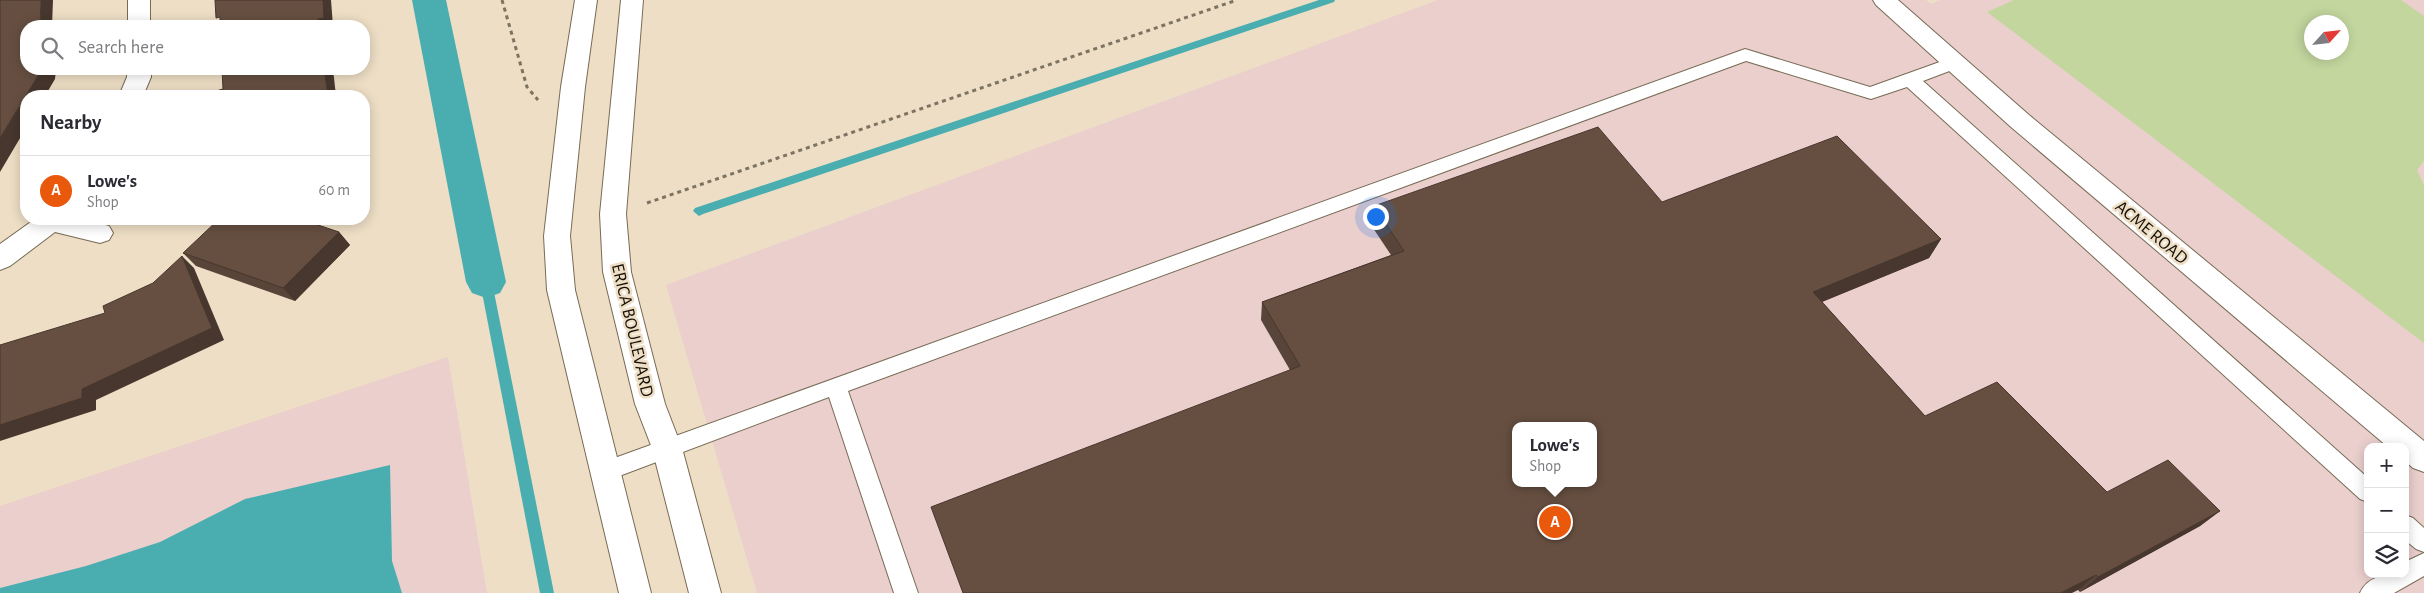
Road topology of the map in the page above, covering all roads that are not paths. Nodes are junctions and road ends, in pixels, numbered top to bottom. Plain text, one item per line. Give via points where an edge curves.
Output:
1 (139, 0) edge
2 (586, 0) edge
3 (632, 0) edge
4 (1884, 0) edge
5 (139, 20) edge
6 (1954, 63) junction
7 (139, 75) edge
8 (1910, 79) junction
9 (134, 90) edge
10 (45, 225) edge
11 (70, 225) edge
12 (100, 233) dead end
13 (0, 259) edge
14 (836, 386) junction
15 (667, 448) junction
16 (2424, 460) edge
17 (606, 471) junction
18 (2364, 488) edge
19 (2409, 529) edge
20 (2424, 542) edge
21 (2424, 564) edge
22 (634, 593) edge
23 (705, 593) edge
24 (906, 593) edge
25 (2372, 593) edge

1 - 5 street
2 - 17 street via 557,236 560,290
3 - 15 street, ERICA BOULEVARD via 613,214 617,272 650,404
4 - 6 street, ACME ROAD
6 - 8 lane
6 - 16 street, ACME ROAD
7 - 9 street
8 - 14 lane via 1871,93 1745,55
8 - 18 lane
10 - 13 street
11 - 12 street
14 - 15 lane
14 - 24 lane
15 - 17 lane
15 - 23 street, ERICA BOULEVARD
17 - 22 street
19 - 20 lane
21 - 25 lane

